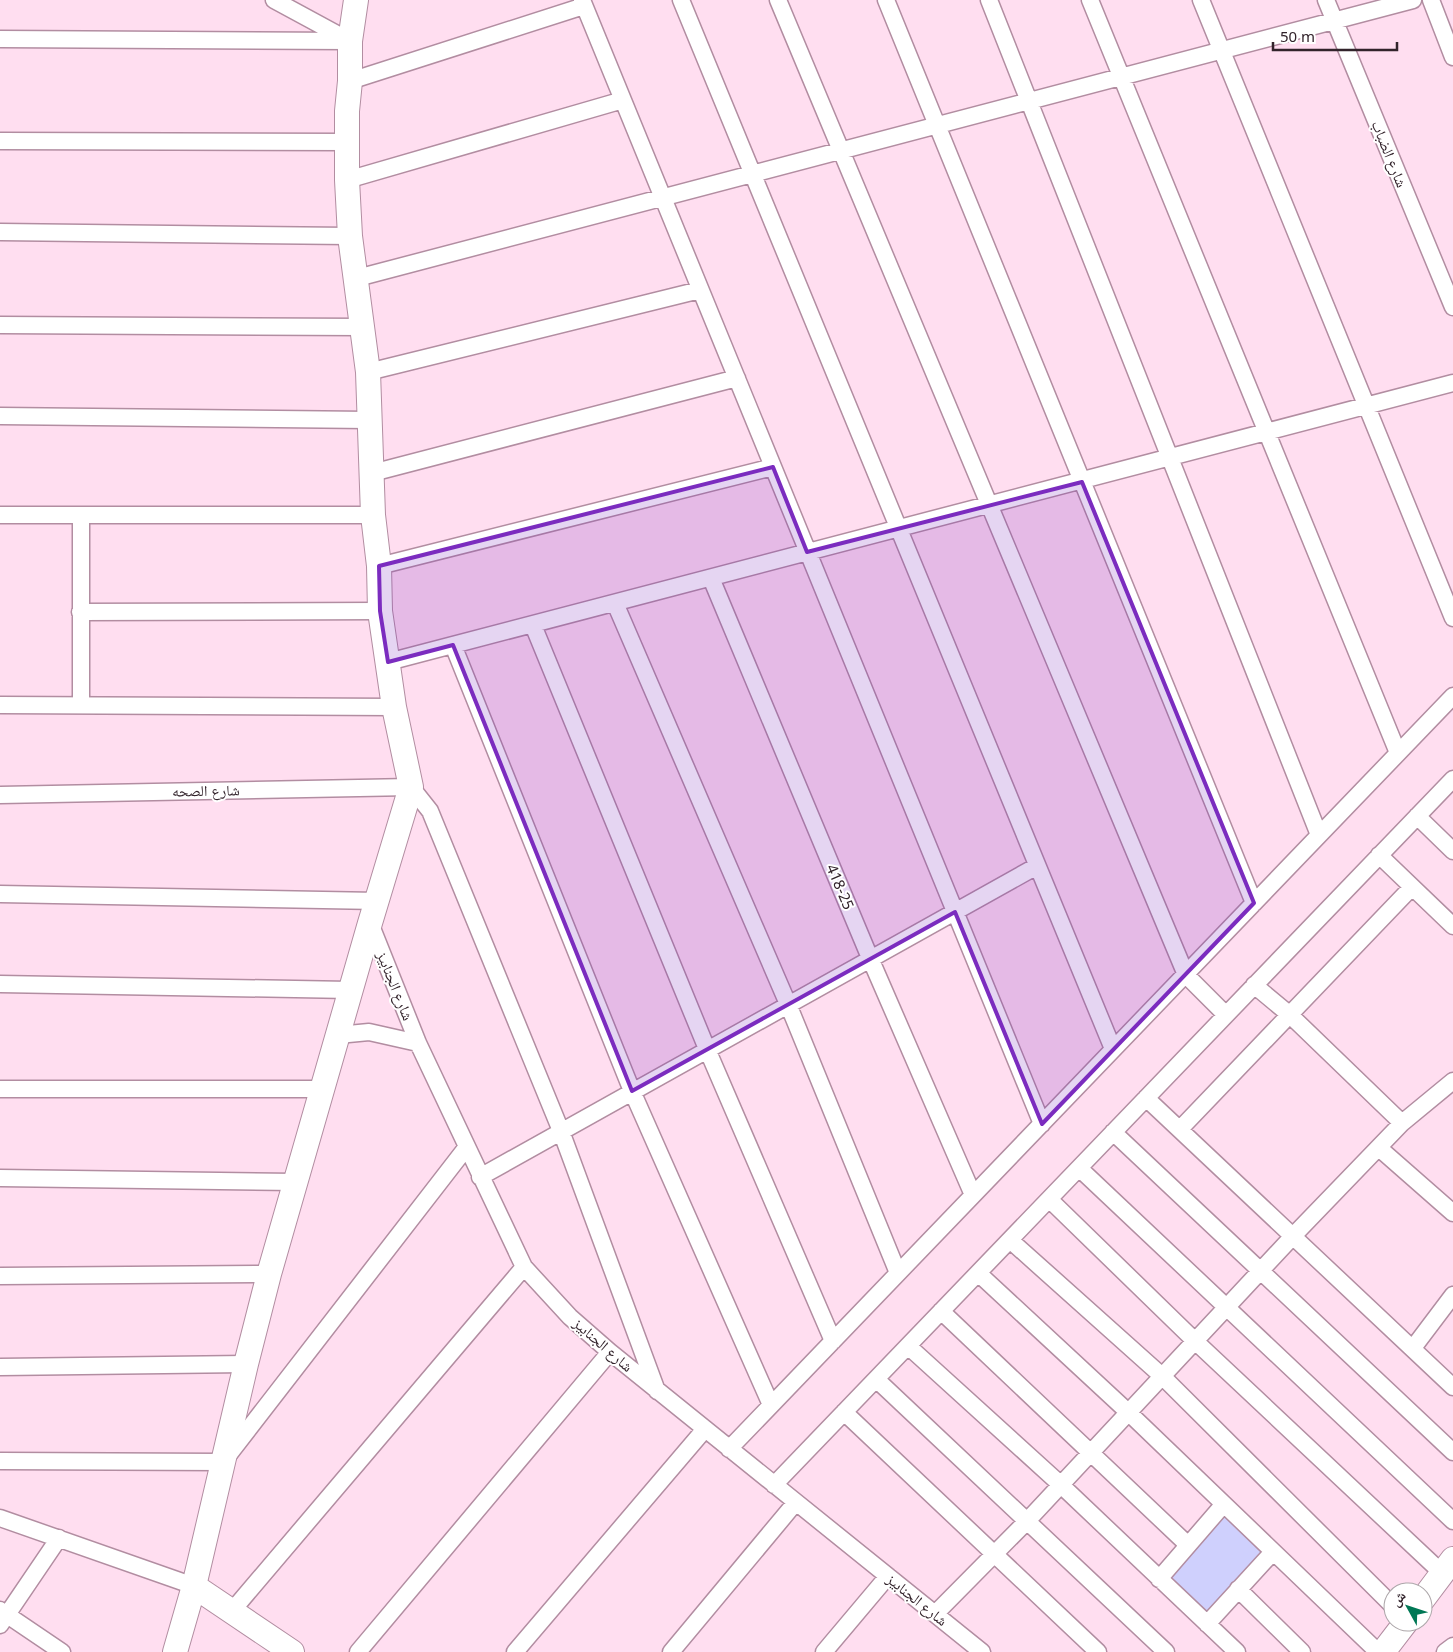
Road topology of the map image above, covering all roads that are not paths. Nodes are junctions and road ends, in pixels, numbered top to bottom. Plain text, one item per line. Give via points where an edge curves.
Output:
1 (274, 0) edge
2 (356, 0) edge
3 (681, 0) edge
4 (778, 0) edge
5 (886, 0) edge
6 (989, 0) edge
7 (1090, 0) edge
8 (1201, 0) edge
9 (1326, 0) edge
10 (1413, 0) edge
11 (1431, 0) edge
12 (583, 3) edge
13 (1334, 21) junction
14 (0, 39) edge
15 (350, 42) junction
16 (1221, 51) junction
17 (1453, 57) edge
18 (1122, 77) junction
19 (350, 81) junction
20 (623, 100) junction
21 (1029, 101) junction
22 (937, 126) junction
23 (0, 140) edge
24 (348, 142) junction
25 (842, 152) junction
26 (752, 174) junction
27 (347, 180) junction
28 (663, 198) junction
29 (0, 232) edge
30 (350, 236) junction
31 (357, 278) junction
32 (700, 290) junction
33 (1453, 307) edge
34 (0, 325) edge
35 (363, 327) junction
36 (368, 372) junction
37 (736, 378) junction
38 (1453, 384) edge
39 (1366, 405) junction
40 (0, 416) edge
41 (369, 420) junction
42 (1267, 432) junction
43 (1170, 458) junction
44 (773, 467) junction
45 (372, 472) junction
46 (1082, 482) junction
47 (989, 505) junction
48 (0, 515) edge
49 (81, 515) junction
50 (373, 516) junction
51 (898, 528) junction
52 (808, 552) junction
53 (379, 566) junction
54 (711, 578) junction
55 (615, 603) junction
56 (380, 611) junction
57 (80, 612) junction
58 (1453, 618) edge
59 (533, 624) junction
60 (454, 645) junction
61 (388, 662) junction
62 (1453, 696) edge
63 (81, 705) junction
64 (0, 706) edge
65 (394, 707) junction
66 (1398, 754) junction
67 (1453, 779) edge
68 (411, 787) junction
69 (0, 795) edge
70 (1417, 816) junction
71 (1319, 835) junction
72 (1453, 851) edge
73 (1379, 856) junction
74 (1037, 866) junction
75 (1412, 887) junction
76 (0, 894) edge
77 (1254, 903) junction
78 (374, 912) junction
79 (955, 912) junction
80 (1453, 926) edge
81 (870, 958) junction
82 (1186, 975) junction
83 (0, 984) edge
84 (1254, 985) junction
85 (350, 990) junction
86 (788, 1004) junction
87 (1226, 1015) junction
88 (1290, 1015) junction
89 (338, 1035) junction
90 (418, 1043) junction
91 (707, 1049) junction
92 (1113, 1049) junction
93 (1453, 1081) edge
94 (0, 1089) edge
95 (323, 1089) junction
96 (632, 1091) junction
97 (1146, 1098) junction
98 (1402, 1123) junction
99 (1042, 1124) junction
100 (1181, 1128) junction
101 (561, 1131) junction
102 (1113, 1132) junction
103 (466, 1148) junction
104 (1379, 1148) junction
105 (1079, 1168) junction
106 (480, 1177) junction
107 (0, 1178) edge
108 (296, 1182) junction
109 (973, 1195) junction
110 (1049, 1199) junction
111 (1453, 1213) edge
112 (1293, 1236) junction
113 (1010, 1240) junction
114 (524, 1267) junction
115 (1261, 1270) junction
116 (898, 1273) junction
117 (269, 1274) junction
118 (978, 1274) junction
119 (0, 1276) edge
120 (1453, 1295) edge
121 (1226, 1308) junction
122 (942, 1311) junction
123 (833, 1341) junction
124 (1195, 1341) junction
125 (908, 1346) junction
126 (1413, 1348) junction
127 (610, 1352) junction
128 (246, 1364) junction
129 (0, 1367) edge
130 (1162, 1376) junction
131 (876, 1379) junction
132 (1453, 1386) edge
133 (657, 1391) junction
134 (771, 1405) junction
135 (844, 1412) junction
136 (1128, 1412) junction
137 (705, 1429) junction
138 (729, 1449) junction
139 (1091, 1451) junction
140 (1453, 1452) edge
141 (0, 1460) edge
142 (223, 1462) junction
143 (1060, 1484) junction
144 (774, 1485) junction
145 (796, 1502) junction
146 (1223, 1505) junction
147 (0, 1518) edge
148 (1028, 1520) junction
149 (1453, 1521) edge
150 (59, 1538) junction
151 (1188, 1545) junction
152 (1272, 1552) junction
153 (994, 1554) junction
154 (1448, 1566) edge
155 (888, 1576) junction
156 (1159, 1578) junction
157 (194, 1586) junction
158 (1433, 1586) edge
159 (1238, 1589) junction
160 (1383, 1596) edge
161 (232, 1611) junction
162 (935, 1614) junction
163 (2, 1616) edge
164 (1207, 1624) junction
165 (1398, 1632) edge
166 (1453, 1646) edge
167 (62, 1652) edge
168 (175, 1652) edge
169 (292, 1652) edge
170 (358, 1652) edge
171 (514, 1652) edge
172 (671, 1652) edge
173 (824, 1652) edge
174 (982, 1652) edge
175 (1098, 1652) edge
176 (1166, 1652) edge
177 (1237, 1652) edge
178 (1302, 1652) edge
179 (1378, 1652) edge
180 (1383, 1652) edge
181 (1445, 1652) edge

1 - 15 street
2 - 15 street
3 - 26 street
4 - 25 street
5 - 22 street
6 - 21 street
7 - 18 street
8 - 16 street
9 - 13 street, شارع الضباب
10 - 13 street
11 - 17 street
12 - 19 street
12 - 20 street
13 - 16 street
13 - 33 street, شارع الضباب
14 - 15 street
15 - 19 street
16 - 18 street
16 - 39 street
18 - 21 street
18 - 42 street
19 - 24 street
20 - 27 street
20 - 28 street
21 - 22 street
21 - 43 street
22 - 25 street
22 - 46 street
23 - 24 street
24 - 27 street
25 - 26 street
25 - 47 street
26 - 28 street
26 - 51 street
27 - 30 street
28 - 31 street
28 - 32 street
29 - 30 street
30 - 31 street
31 - 35 street
32 - 36 street
32 - 37 street
34 - 35 street
35 - 36 street
36 - 41 street
37 - 44 street
37 - 45 street
38 - 39 street
39 - 42 street
39 - 58 street
40 - 41 street
41 - 45 street
42 - 43 street
42 - 66 street
43 - 46 street
43 - 71 street
44 - 52 street
44 - 53 street
45 - 50 street
46 - 47 street
46 - 77 street
47 - 51 street
47 - 82 street
48 - 49 street
49 - 50 street
49 - 57 street
50 - 53 street
51 - 52 street
51 - 74 street
52 - 54 street
52 - 79 street
53 - 56 street
54 - 55 street
54 - 81 street, 418-25
55 - 59 street
55 - 86 street
56 - 57 street
56 - 61 street
57 - 63 street
59 - 60 street
59 - 91 street
60 - 61 street
60 - 96 street
61 - 65 street
62 - 66 street
63 - 64 street
63 - 65 street
65 - 68 street
66 - 71 street
67 - 70 street
68 - 69 street, شارع الصحه
68 - 78 street
68 - 101 street via 430,811
70 - 72 street
70 - 73 street
71 - 77 street
73 - 75 street
73 - 84 street
74 - 79 street
74 - 92 street
75 - 80 street
75 - 88 street
76 - 78 street
77 - 82 street
78 - 85 street
78 - 90 street, شارع الجنابيز
79 - 81 street
79 - 99 street
81 - 86 street
81 - 109 street, 418-25
82 - 87 street
82 - 92 street
83 - 85 street
84 - 87 street
84 - 88 street
85 - 89 street
86 - 91 street
86 - 116 street
87 - 97 street
88 - 98 street
88 - 100 street
89 - 90 street via 369,1032
89 - 95 street
90 - 103 street, شارع الجنابيز
91 - 96 street
91 - 123 street
92 - 99 street
93 - 98 street
94 - 95 street
95 - 108 street
96 - 101 street
96 - 134 street
97 - 100 street
97 - 102 street
98 - 104 street
99 - 109 street
100 - 112 street
101 - 106 street
101 - 133 street
102 - 105 street
102 - 115 street
103 - 106 street, شارع الجنابيز
103 - 142 street
104 - 111 street
104 - 112 street
105 - 110 street
105 - 121 street
106 - 114 street, شارع الجنابيز
107 - 108 street
108 - 117 street
109 - 116 street
110 - 113 street
110 - 124 street
112 - 115 street
112 - 126 street
113 - 118 street
113 - 130 street
114 - 127 street, شارع الجنابيز via 570,1317
114 - 161 street
115 - 121 street
115 - 140 street
116 - 123 street
117 - 119 street
117 - 128 street
118 - 122 street
118 - 136 street
120 - 126 street
121 - 124 street
121 - 149 street
122 - 125 street
122 - 139 street
123 - 134 street
124 - 130 street
124 - 154 street
125 - 131 street
125 - 143 street
126 - 132 street
127 - 133 street, شارع الجنابيز
127 - 170 street
128 - 129 street
128 - 142 street
130 - 136 street
130 - 160 street
131 - 135 street
131 - 148 street
133 - 137 street, شارع الجنابيز
134 - 138 street
135 - 144 street
135 - 153 street
136 - 139 street
136 - 146 street
137 - 138 street, شارع الجنابيز
137 - 171 street
138 - 144 street, شارع الجنابيز
139 - 143 street
139 - 151 street
141 - 142 street
142 - 157 street
143 - 148 street
143 - 156 street
144 - 145 street, شارع الجنابيز
145 - 155 street, شارع الجنابيز
145 - 172 street
146 - 151 street
146 - 152 street
147 - 150 street
148 - 153 street
148 - 176 street
150 - 157 street
150 - 163 street
151 - 156 street
152 - 159 street
152 - 179 street
153 - 162 street
153 - 175 street
154 - 158 street
155 - 162 street, شارع الجنابيز
155 - 173 street
156 - 164 street
157 - 161 street
157 - 168 street
159 - 164 street
159 - 178 street
161 - 169 street
162 - 174 street, شارع الجنابيز
163 - 167 street
164 - 177 street
165 - 180 street
166 - 181 street

